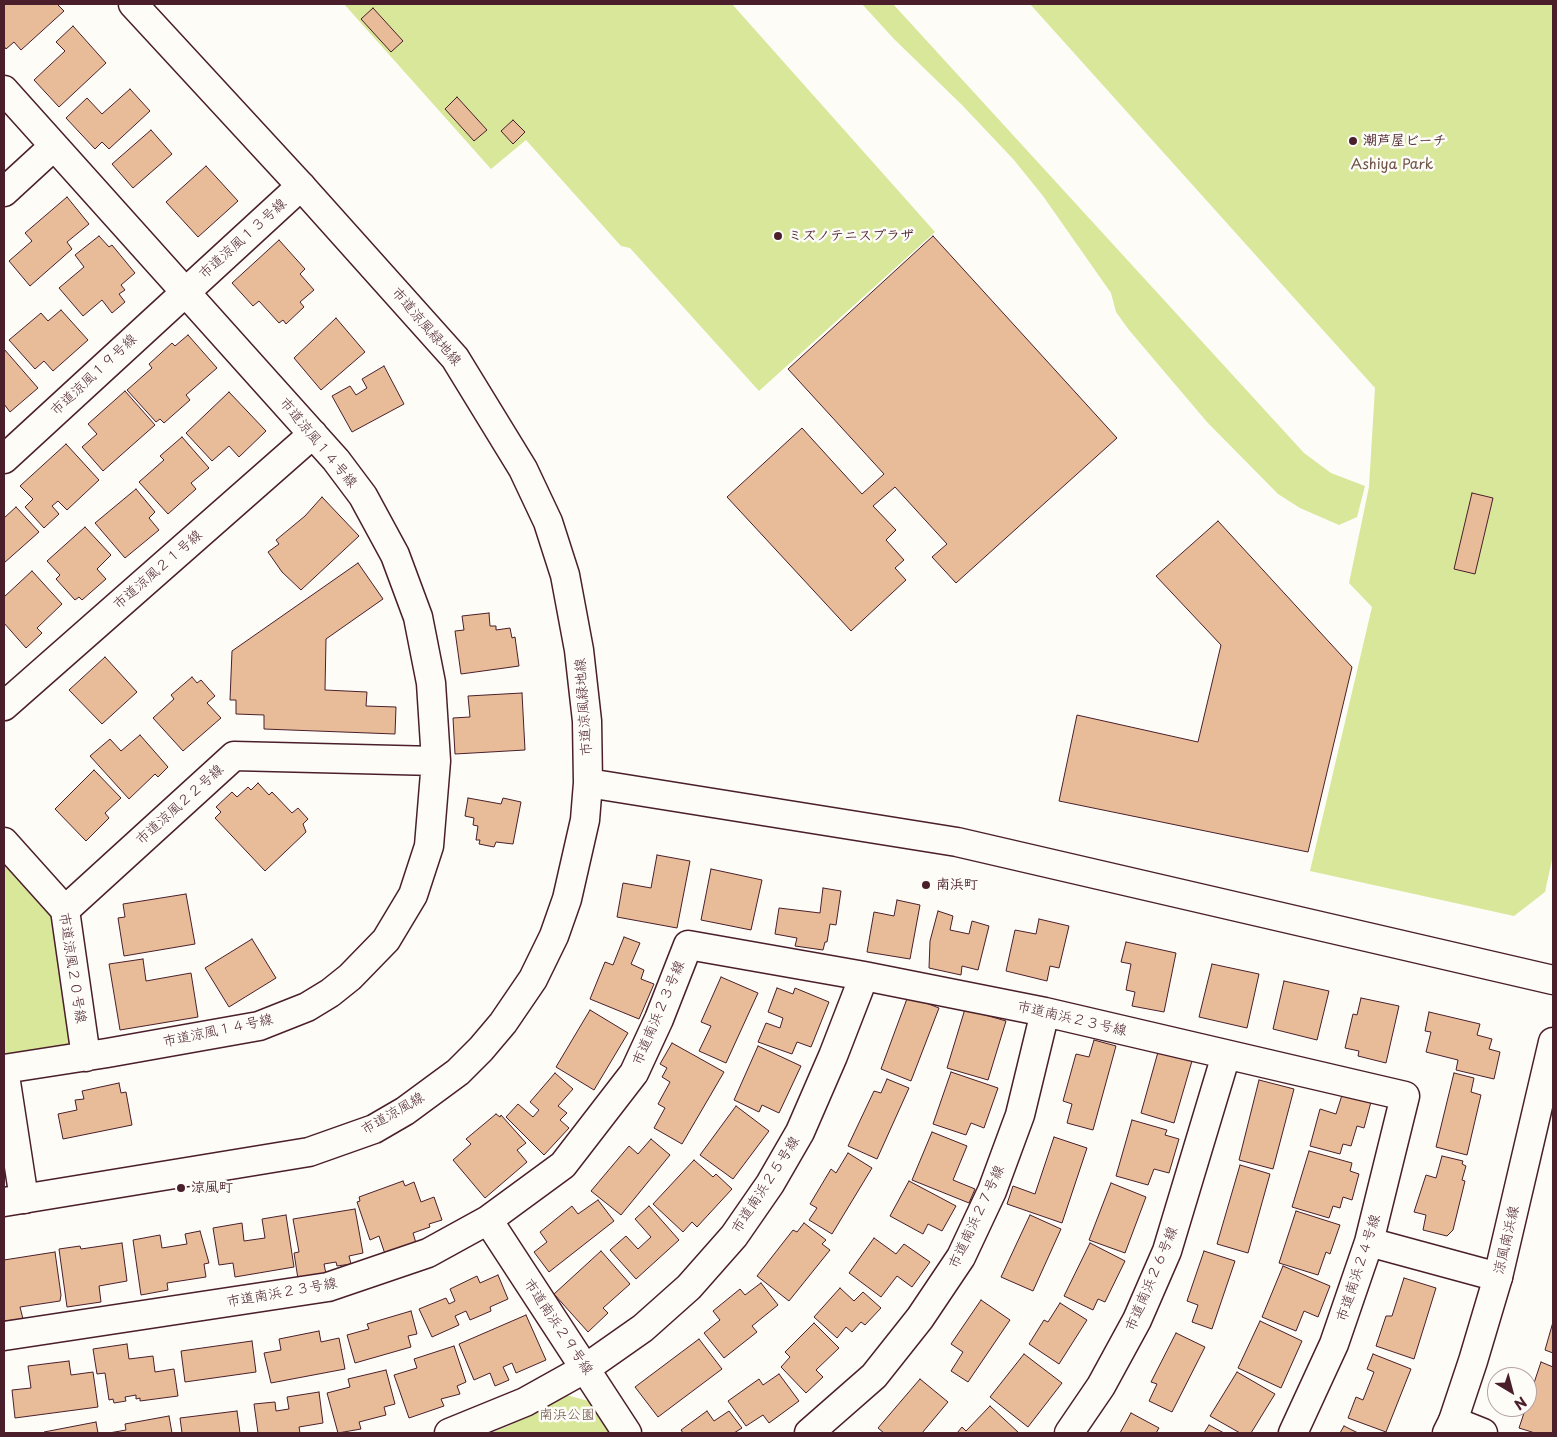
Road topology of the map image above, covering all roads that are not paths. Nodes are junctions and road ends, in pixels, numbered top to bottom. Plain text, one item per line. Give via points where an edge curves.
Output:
1 (133, 4) edge
2 (4, 90) edge
3 (54, 146) junction
4 (301, 186) junction
5 (4, 192) edge
6 (185, 292) junction
7 (313, 434) junction
8 (4, 458) edge
9 (4, 706) edge
10 (436, 761) junction
11 (588, 783) junction
12 (4, 842) edge
13 (65, 910) junction
14 (864, 976) junction
15 (1553, 980) edge
16 (1045, 1012) junction
17 (1553, 1042) edge
18 (1226, 1055) junction
19 (86, 1056) junction
20 (4, 1069) edge
21 (1405, 1096) joint
22 (14, 1201) edge
23 (488, 1220) junction
24 (1370, 1242) junction
25 (1498, 1277) junction
26 (4, 1336) edge
27 (586, 1368) junction
28 (1450, 1427) edge
29 (449, 1433) edge
30 (627, 1433) edge
31 (809, 1433) edge
32 (1069, 1433) edge
33 (1293, 1433) edge
34 (1483, 1433) edge

1 - 4 street, 市道涼風緑地線
2 - 3 street, 市道涼風１４号線
3 - 5 street
3 - 6 street, 市道涼風１４号線
4 - 6 street, 市道涼風１３号線
4 - 11 street, 市道涼風緑地線 via 455,358 523,469 548,522 565,575 584,679
6 - 7 street, 市道涼風１４号線
6 - 8 street, 市道涼風１９号線
7 - 9 street, 市道涼風２１号線
7 - 10 street, 市道涼風１４号線 via 363,496 409,589 428,661
10 - 13 street, 市道涼風２２号線 via 234,756
10 - 19 street, 市道涼風１４号線 via 432,820 422,871 386,940 350,977 307,1006 259,1026
11 - 15 street via 957,842
11 - 22 street, 市道涼風線 via 585,820 566,899 554,936 533,979 503,1023 481,1048 432,1092 374,1128 309,1152
12 - 13 street, 市道涼風２０号線
13 - 19 street, 市道涼風２０号線
14 - 16 street, 市道南浜２３号線
14 - 23 street, 市道南浜２３号線 via 688,945 634,1073 563,1165
14 - 27 street, 市道南浜２５号線 via 800,1132 770,1184 734,1236 690,1287 642,1328
16 - 18 street, 市道南浜２３号線
16 - 31 street, 市道南浜２７号線 via 1020,1115 992,1191 961,1257 920,1318 874,1376
17 - 25 street, 涼風南浜線
18 - 21 street, 市道南浜２３号線
18 - 32 street, 市道南浜２６号線 via 1167,1251 1137,1320 1101,1386
19 - 20 street, 市道涼風１４号線
20 - 22 street
21 - 24 street, 市道南浜２４号線
23 - 26 street, 市道南浜２３号線 via 428,1253 328,1287
23 - 27 street, 市道南浜２９号線
24 - 25 street
24 - 33 street, 市道南浜２４号線 via 1334,1344
25 - 28 street, 涼風南浜線
27 - 29 street, 市道南浜２５号線 via 525,1402
27 - 30 street, 市道南浜２９号線
28 - 34 street

